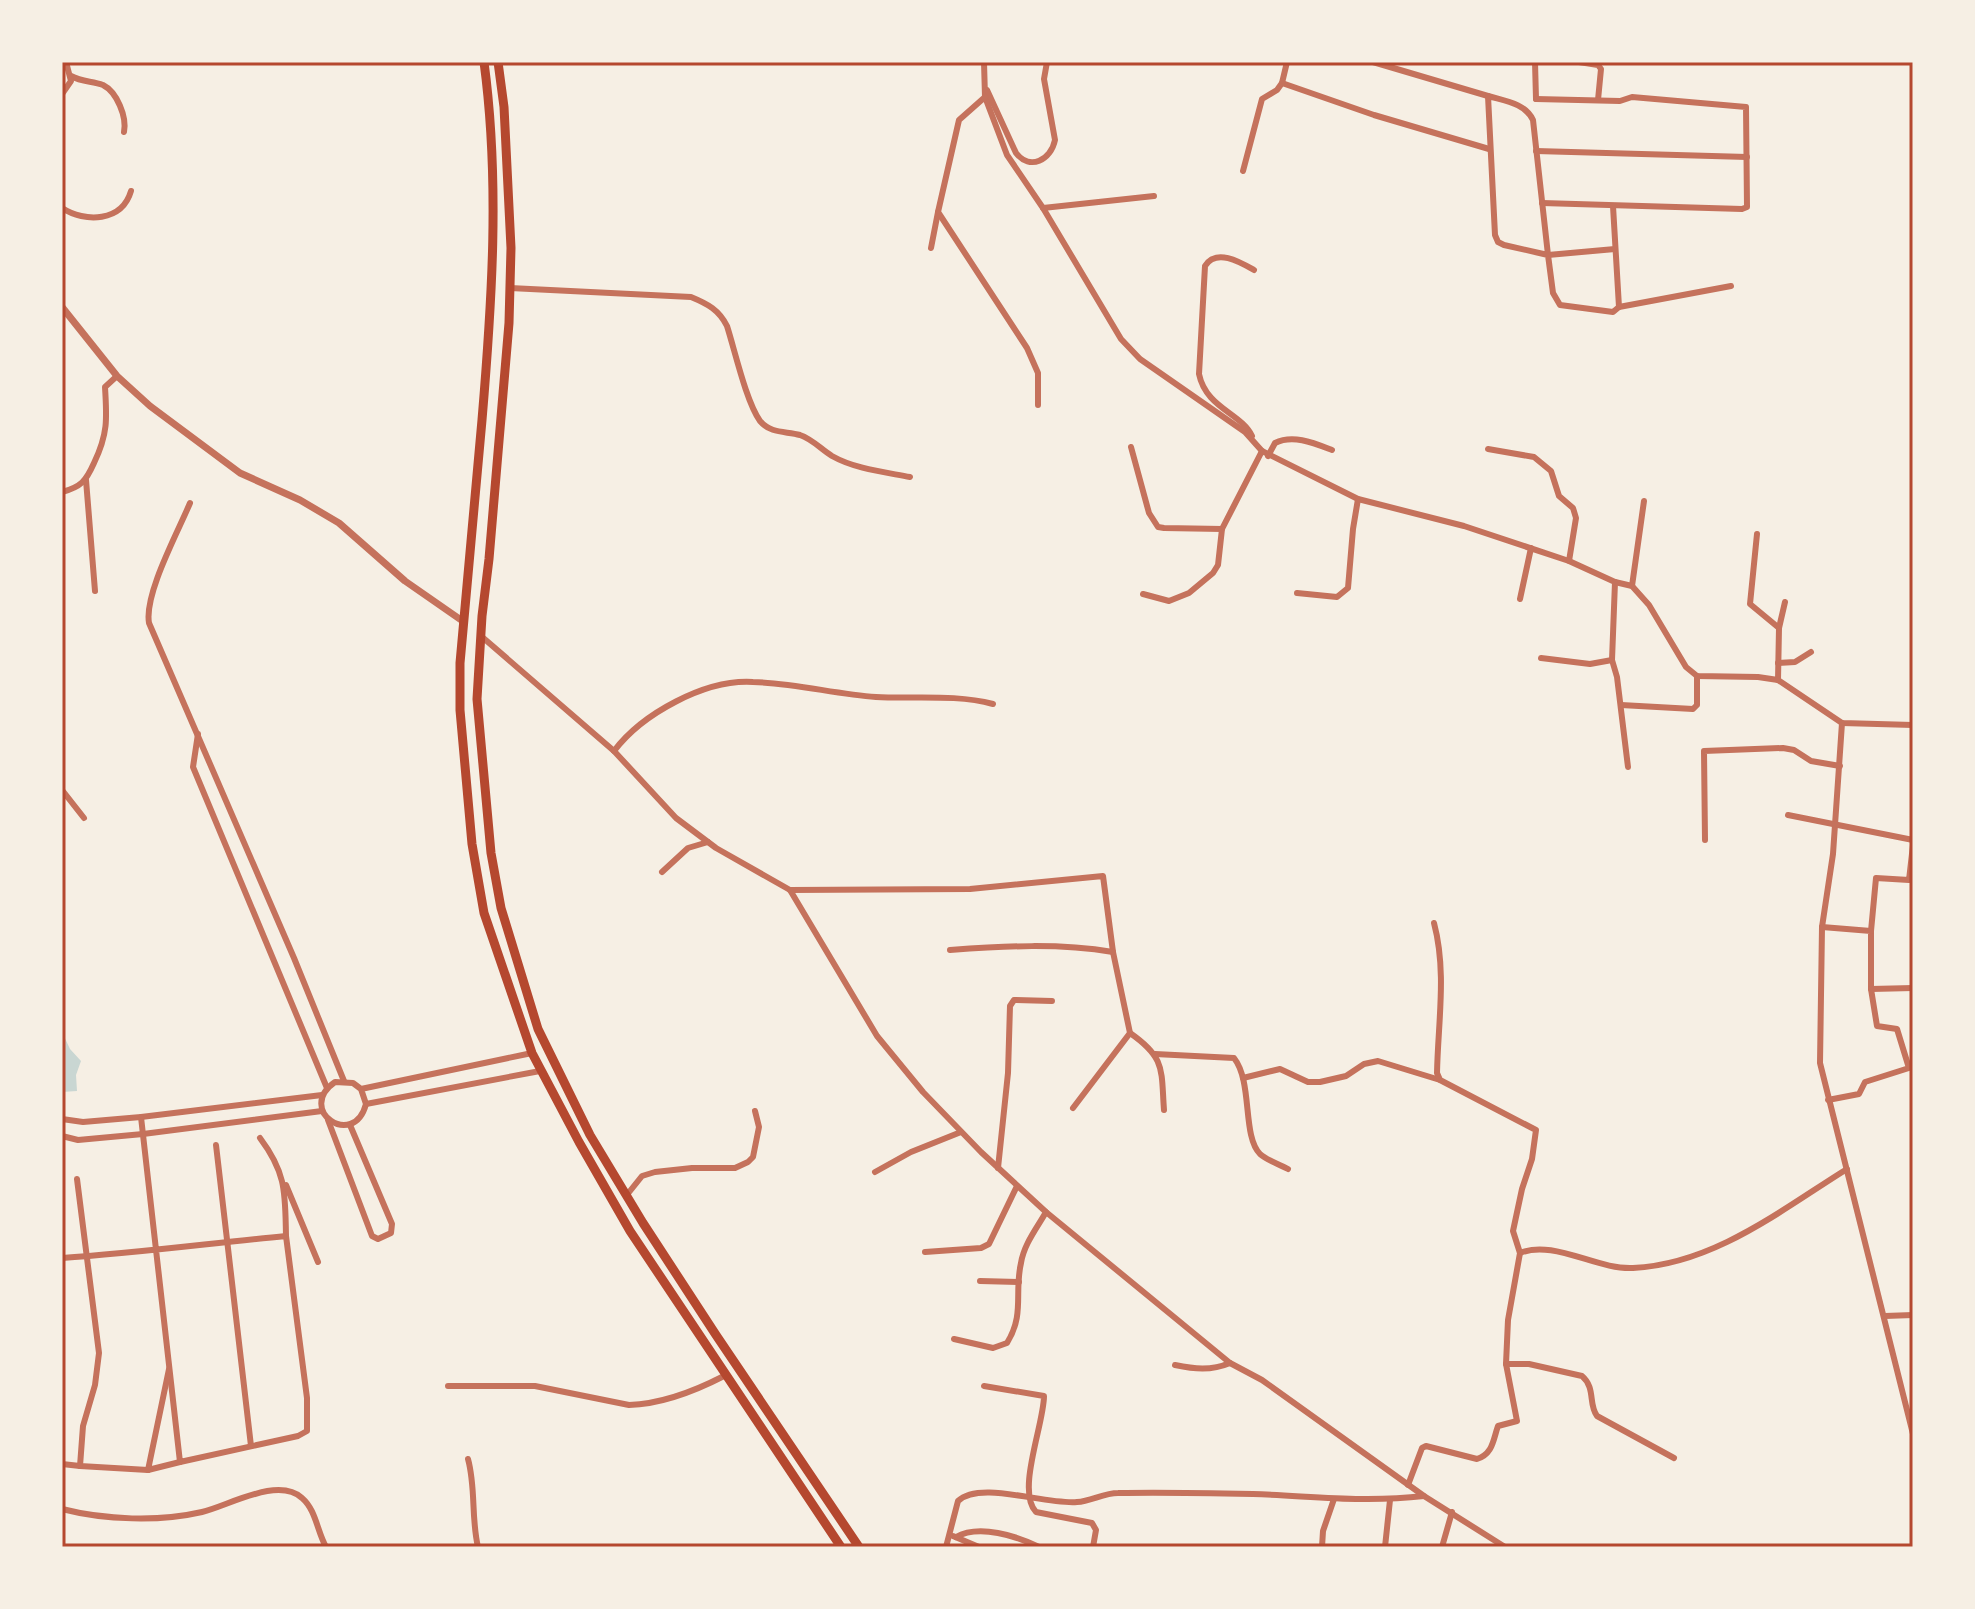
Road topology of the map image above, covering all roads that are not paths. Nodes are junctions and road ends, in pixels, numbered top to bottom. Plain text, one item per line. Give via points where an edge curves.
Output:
1 (66, 62) edge
2 (484, 62) edge
3 (498, 62) edge
4 (984, 62) edge
5 (1047, 62) edge
6 (1287, 62) edge
7 (1373, 62) edge
8 (1535, 62) edge
9 (1579, 62) edge
10 (71, 76) junction
11 (1282, 83) junction
12 (984, 84) junction
13 (62, 94) edge
14 (1488, 96) junction
15 (985, 97) junction
16 (1536, 99) junction
17 (1598, 100) junction
18 (1529, 111) junction
19 (124, 132) dead end
20 (1489, 149) junction
21 (1536, 151) junction
22 (1747, 157) junction
23 (1243, 171) dead end
24 (131, 191) dead end
25 (1154, 196) dead end
26 (1542, 203) junction
27 (1613, 206) junction
28 (62, 208) edge
29 (1043, 208) junction
30 (938, 212) junction
31 (931, 248) dead end
32 (1615, 249) junction
33 (1548, 255) junction
34 (1254, 270) dead end
35 (1731, 286) dead end
36 (510, 288) junction
37 (62, 307) edge
38 (1619, 307) junction
39 (117, 376) junction
40 (1038, 405) dead end
41 (1252, 439) junction
42 (1131, 447) dead end
43 (1488, 449) dead end
44 (1332, 450) dead end
45 (1265, 454) junction
46 (910, 477) dead end
47 (86, 480) junction
48 (62, 492) edge
49 (1358, 499) junction
50 (1644, 501) dead end
51 (190, 503) dead end
52 (474, 512) junction
53 (493, 516) junction
54 (1222, 529) junction
55 (1757, 534) dead end
56 (1531, 548) junction
57 (1569, 561) junction
58 (1615, 582) junction
59 (1632, 586) junction
60 (95, 591) dead end
61 (1297, 593) dead end
62 (1143, 594) dead end
63 (1520, 599) dead end
64 (1785, 602) dead end
65 (464, 622) junction
66 (1779, 628) junction
67 (481, 636) junction
68 (1811, 652) dead end
69 (1541, 658) dead end
70 (1612, 660) junction
71 (1778, 663) junction
72 (1697, 676) junction
73 (1778, 680) junction
74 (993, 704) dead end
75 (1621, 705) junction
76 (1842, 723) junction
77 (1913, 725) edge
78 (198, 734) junction
79 (614, 751) junction
80 (1840, 766) junction
81 (1628, 767) dead end
82 (62, 790) edge
83 (1788, 815) dead end
84 (84, 818) dead end
85 (1835, 823) junction
86 (1705, 840) dead end
87 (708, 842) junction
88 (1913, 842) edge
89 (1912, 863) edge
90 (662, 872) dead end
91 (790, 890) junction
92 (1434, 923) dead end
93 (1822, 927) junction
94 (1871, 931) junction
95 (511, 945) junction
96 (950, 950) dead end
97 (496, 951) junction
98 (1113, 952) junction
99 (1913, 988) edge
100 (1871, 989) junction
101 (1052, 1001) dead end
102 (1130, 1033) junction
103 (532, 1053) junction
104 (1155, 1054) junction
105 (495, 1062) junction
106 (540, 1071) junction
107 (1243, 1078) junction
108 (498, 1079) junction
109 (1440, 1080) junction
110 (344, 1081) junction
111 (327, 1088) junction
112 (361, 1089) junction
113 (322, 1095) junction
114 (1828, 1100) junction
115 (366, 1104) junction
116 (1073, 1108) dead end
117 (1164, 1110) dead end
118 (322, 1111) junction
119 (755, 1111) dead end
120 (141, 1117) junction
121 (62, 1119) edge
122 (328, 1120) junction
123 (350, 1125) junction
124 (961, 1132) junction
125 (143, 1134) junction
126 (62, 1136) edge
127 (260, 1138) dead end
128 (216, 1145) dead end
129 (998, 1168) junction
130 (1288, 1169) dead end
131 (1847, 1169) junction
132 (875, 1172) dead end
133 (77, 1179) dead end
134 (284, 1182) junction
135 (1017, 1186) junction
136 (626, 1196) junction
137 (1046, 1212) junction
138 (643, 1223) junction
139 (630, 1231) junction
140 (286, 1236) junction
141 (227, 1242) junction
142 (154, 1249) junction
143 (925, 1252) dead end
144 (1520, 1253) junction
145 (85, 1257) junction
146 (62, 1258) edge
147 (318, 1262) dead end
148 (980, 1281) dead end
149 (1019, 1282) junction
150 (1913, 1315) edge
151 (1885, 1316) junction
152 (954, 1339) dead end
153 (171, 1361) junction
154 (1230, 1363) junction
155 (1506, 1364) junction
156 (1175, 1365) dead end
157 (724, 1376) junction
158 (448, 1386) dead end
159 (984, 1386) dead end
160 (1913, 1434) edge
161 (251, 1446) junction
162 (1674, 1458) dead end
163 (468, 1459) dead end
164 (180, 1462) junction
165 (62, 1464) edge
166 (80, 1466) junction
167 (148, 1470) junction
168 (1408, 1485) junction
169 (1424, 1496) junction
170 (1029, 1497) junction
171 (1334, 1499) junction
172 (1390, 1500) junction
173 (62, 1509) edge
174 (1452, 1512) junction
175 (953, 1536) junction
176 (326, 1547) edge
177 (478, 1547) edge
178 (841, 1547) edge
179 (859, 1547) edge
180 (946, 1547) edge
181 (979, 1547) edge
182 (1039, 1547) edge
183 (1093, 1547) edge
184 (1322, 1547) edge
185 (1385, 1547) edge
186 (1442, 1547) edge
187 (1505, 1547) edge

1 - 10 street
2 - 52 highway via 494,217
3 - 36 highway
4 - 12 street
5 - 12 street via 1044,79 1055,140 1053,150 1040,161 1031,163 1016,153
6 - 11 street
7 - 14 street
8 - 16 street
9 - 17 street via 1601,69
10 - 13 street
10 - 19 street via 110,91 124,115
11 - 20 street
11 - 23 street via 1262,99
12 - 15 street
14 - 18 street
14 - 20 street
15 - 29 street via 1007,155
15 - 30 street via 959,120
16 - 17 street
16 - 18 street
17 - 22 street via 1632,97 1744,105
18 - 21 street
20 - 33 street via 1498,242
21 - 22 street
21 - 26 street
22 - 27 street via 1749,204 1742,209
24 - 28 street via 124,205 102,218 81,218
25 - 29 street
26 - 27 street
26 - 33 street
27 - 32 street
29 - 41 street via 1129,349
30 - 31 street
30 - 40 street via 1027,348 1038,373
32 - 33 street
32 - 38 street
33 - 38 street via 1553,293 1560,305 1613,312
34 - 41 street via 1219,257 1205,266 1199,374 1215,403 1247,428
35 - 38 street
36 - 46 street via 702,301 727,326 765,426 800,435 853,465
36 - 53 highway
37 - 39 street
39 - 47 street via 105,387 107,429
39 - 65 street via 240,473 339,523 405,581
41 - 45 street
42 - 54 street via 1149,513 1158,527
43 - 57 street via 1524,454 1551,471 1559,496 1576,518
44 - 45 street via 1288,439
45 - 49 street
45 - 54 street
47 - 48 street
47 - 60 street
49 - 56 street
49 - 61 street via 1348,588 1337,597
50 - 59 street
51 - 78 street via 153,591 148,617
52 - 53 highway
52 - 65 highway
53 - 67 highway
54 - 62 street via 1218,565 1189,593 1169,601
55 - 66 street via 1750,604
56 - 57 street
56 - 63 street
57 - 58 street
58 - 59 street
58 - 70 street
59 - 72 street
64 - 66 street
65 - 97 highway via 460,710 472,844
66 - 71 street
67 - 79 street
67 - 95 highway via 477,699 483,777 491,853
68 - 71 street via 1795,662
69 - 70 street via 1590,664
70 - 75 street
71 - 73 street
72 - 73 street
72 - 75 street via 1693,709
73 - 76 street
74 - 79 street via 844,695 750,681 708,690 654,713 627,733
75 - 81 street
76 - 77 street
76 - 80 street
78 - 110 street
78 - 111 street via 193,767
79 - 87 street via 676,818
80 - 85 street
80 - 86 street via 1783,748 1704,751
82 - 84 street
83 - 85 street
85 - 88 street
85 - 93 street
87 - 90 street via 682,852
87 - 91 street
88 - 89 street
89 - 94 street via 1908,880 1876,878
91 - 98 street via 970,889 1103,876
91 - 124 street via 877,1036
92 - 109 street via 1443,962
93 - 94 street
93 - 114 street via 1820,1063
94 - 100 street
95 - 97 highway
95 - 136 highway via 554,1066
96 - 98 street via 1029,944
97 - 103 highway
98 - 102 street
99 - 100 street
100 - 114 street via 1877,1026 1896,1028 1909,1068 1865,1082 1860,1094
101 - 129 street via 1014,1000 1010,1006
102 - 104 street
102 - 116 street
103 - 105 street
103 - 106 highway
104 - 107 street via 1230,1056
104 - 117 street
105 - 108 street
105 - 112 street
106 - 108 street
106 - 139 highway
107 - 109 street via 1280,1069 1320,1082 1378,1061
107 - 130 street via 1254,1145
108 - 115 street
109 - 144 street via 1536,1130 1513,1231
110 - 111 street
110 - 112 street
111 - 113 street
112 - 115 street
113 - 118 street
113 - 120 street
114 - 131 street
115 - 123 street
118 - 122 street
118 - 125 street
119 - 136 street via 759,1127 748,1162 735,1168 655,1172 642,1176
120 - 121 street
120 - 125 street
122 - 123 street
122 - 123 street via 372,1236 378,1239 391,1233 392,1224
124 - 129 street
124 - 132 street
125 - 126 street via 78,1140
125 - 142 street
127 - 134 street
128 - 141 street
129 - 135 street
131 - 144 street via 1758,1225 1689,1258 1633,1268 1538,1248
131 - 151 street
133 - 145 street
134 - 140 street
134 - 147 street
135 - 137 street
135 - 143 street via 989,1244
136 - 138 highway
137 - 149 street via 1024,1251
137 - 154 street
138 - 139 highway
138 - 179 highway
139 - 157 highway
140 - 141 street
140 - 161 street via 307,1431
141 - 142 street
141 - 161 street
142 - 145 street
142 - 153 street
144 - 155 street
145 - 146 street
145 - 166 street via 99,1353
148 - 149 street
149 - 152 street via 1019,1318 1007,1343 993,1348
150 - 151 street
151 - 160 street
153 - 164 street
153 - 167 street
154 - 156 street via 1198,1369
154 - 168 street via 1262,1380
155 - 162 street via 1582,1376 1592,1390 1597,1416
155 - 168 street via 1517,1421 1498,1426 1491,1449 1477,1459 1422,1448
157 - 158 street via 643,1405 535,1386
157 - 178 highway
159 - 170 street via 1044,1398
161 - 164 street
163 - 177 street
164 - 167 street
165 - 166 street
166 - 167 street
168 - 169 street
169 - 172 street
169 - 174 street
170 - 171 street via 1046,1502 1133,1493
170 - 175 street via 966,1494 958,1501
170 - 183 street via 1036,1512 1092,1523
171 - 172 street
171 - 184 street
172 - 185 street
173 - 176 street via 89,1516 157,1517 202,1512 268,1491 293,1493 312,1511
174 - 186 street
174 - 187 street
175 - 180 street
175 - 181 street
175 - 182 street via 986,1532

